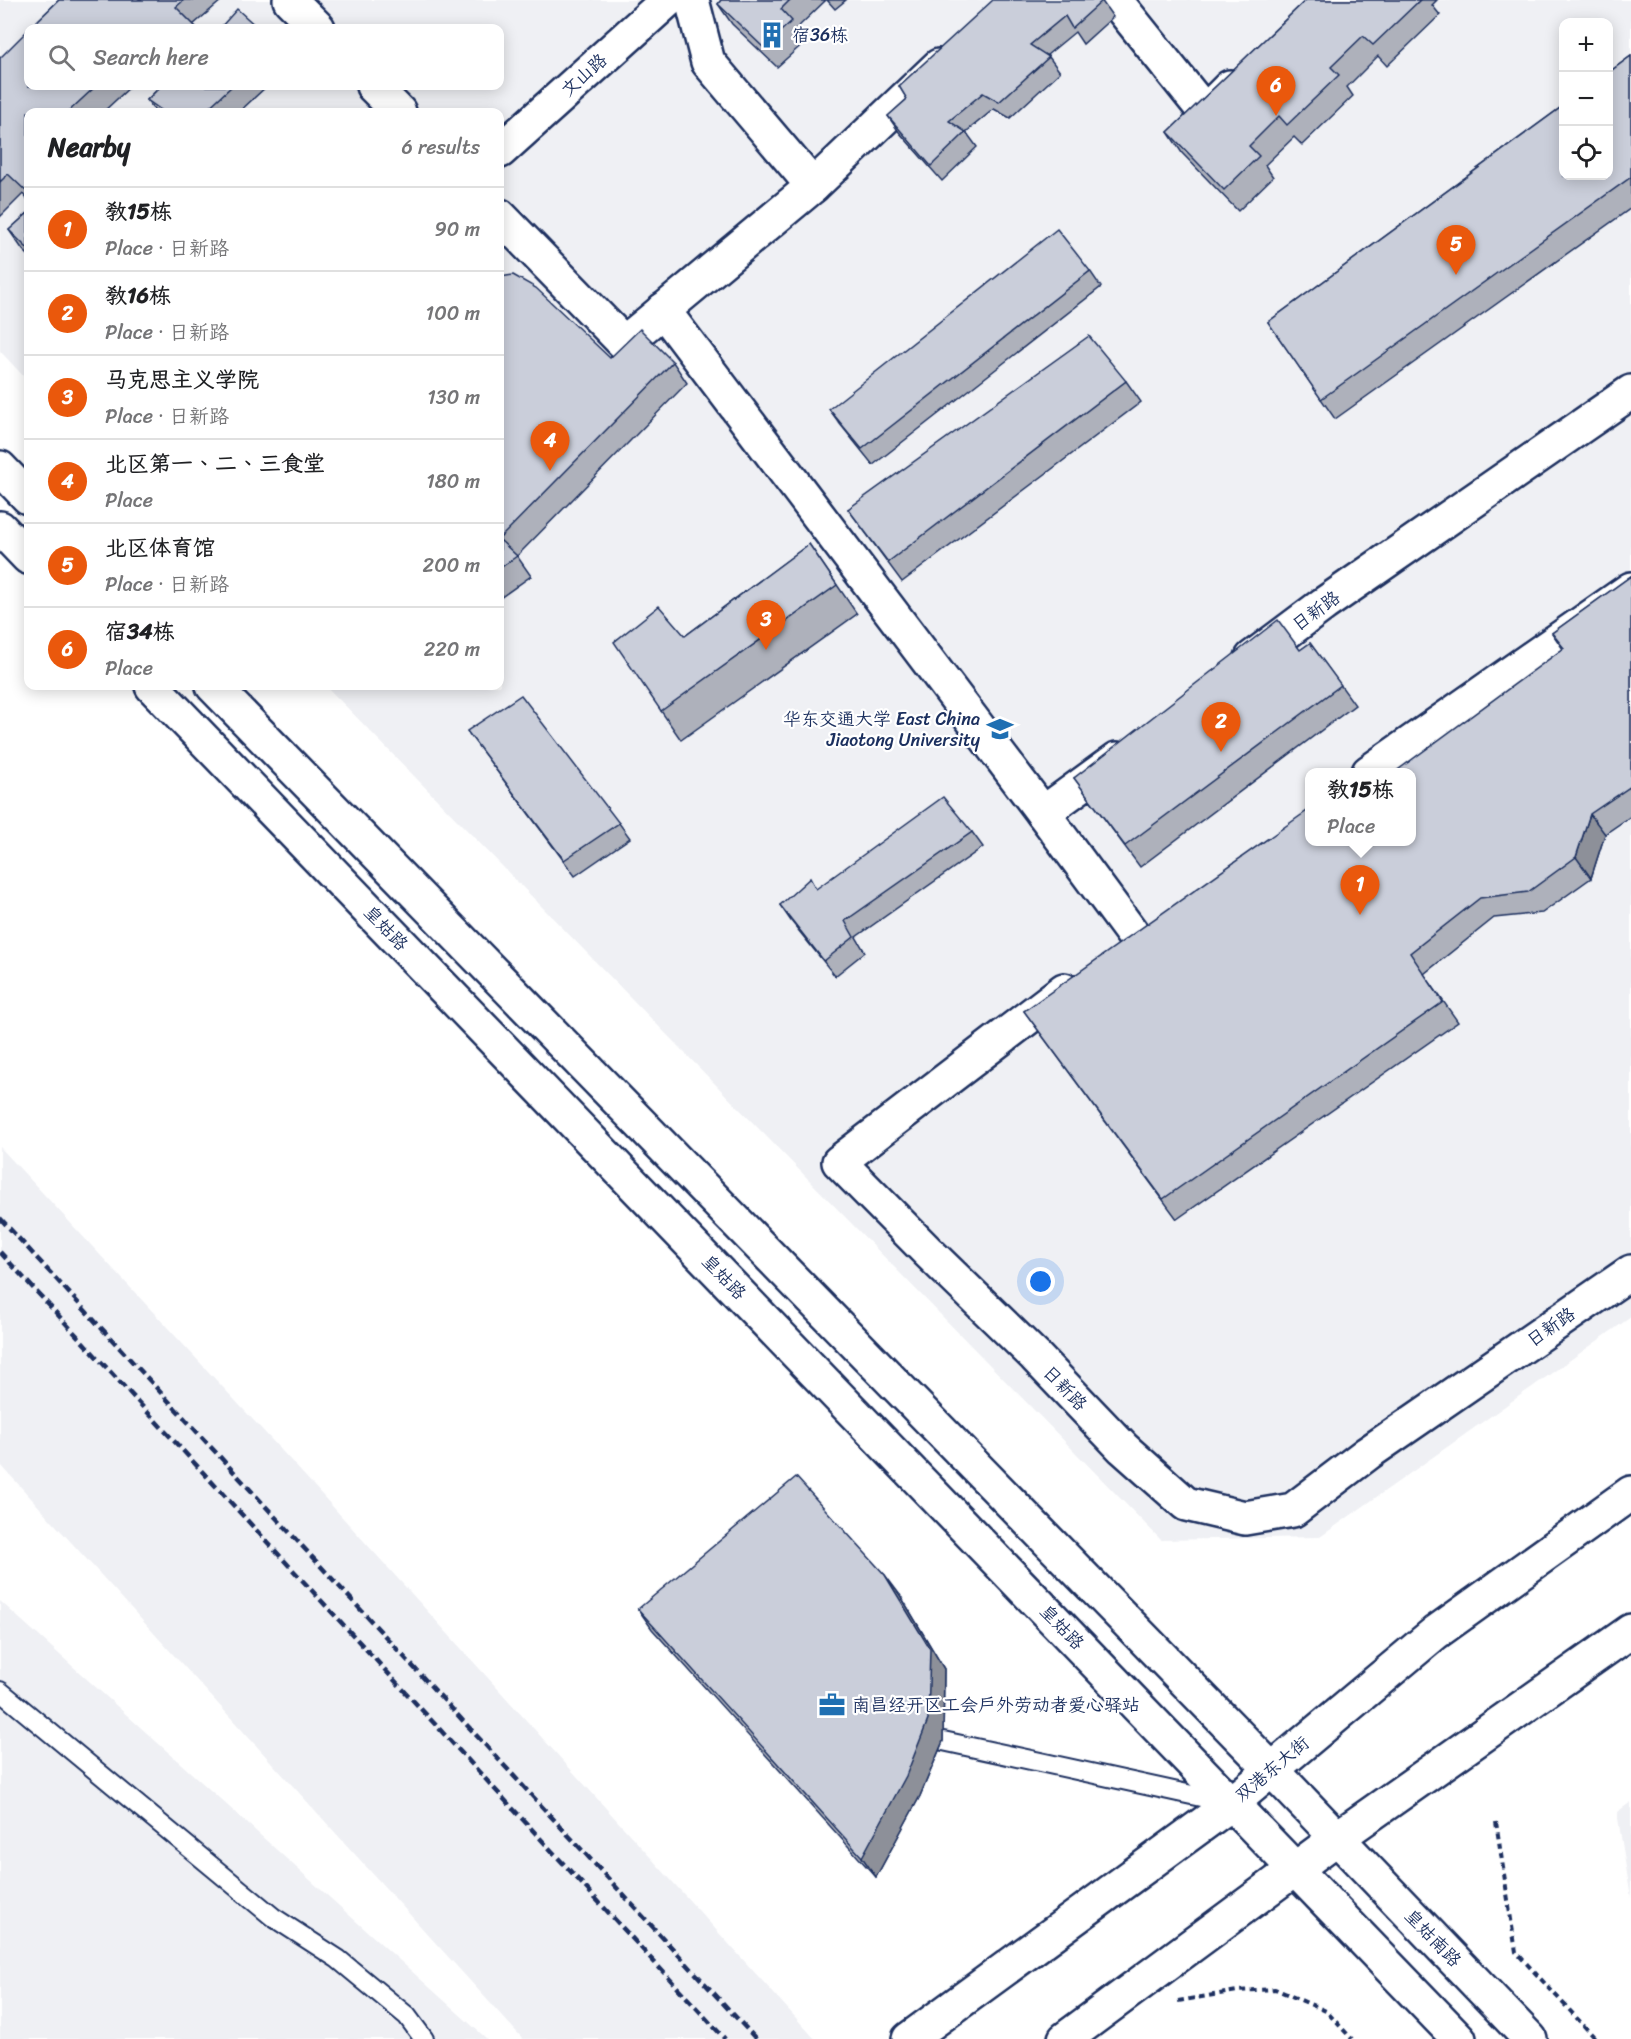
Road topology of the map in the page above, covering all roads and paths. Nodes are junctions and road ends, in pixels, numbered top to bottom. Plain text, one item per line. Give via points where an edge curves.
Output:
1 (290, 0) edge
2 (668, 0) edge
3 (692, 0) edge
4 (1115, 0) edge
5 (314, 24) edge
6 (956, 49) edge
7 (1254, 64) edge
8 (377, 90) edge
9 (395, 108) edge
10 (504, 147) edge
11 (813, 186) junction
12 (504, 220) edge
13 (663, 310) junction
14 (1631, 392) edge
15 (0, 468) edge
16 (24, 493) edge
17 (0, 528) edge
18 (24, 553) edge
19 (1631, 589) edge
20 (1231, 674) edge
21 (156, 690) edge
22 (217, 690) edge
23 (1137, 744) edge
24 (1375, 768) edge
25 (1043, 813) junction
26 (1134, 936) edge
27 (1086, 972) edge
28 (1631, 1272) edge
29 (1631, 1493) edge
30 (1631, 1631) edge
31 (0, 1691) edge
32 (943, 1741) dead end
33 (1271, 1769) junction
34 (1232, 1803) junction
35 (1496, 1822) dead end
36 (1337, 1838) junction
37 (1296, 1869) junction
38 (1175, 2001) dead end
39 (424, 2039) edge
40 (909, 2039) edge
41 (1065, 2039) edge
42 (1352, 2039) edge
43 (1459, 2039) edge
44 (1530, 2039) edge
45 (1596, 2039) edge

1 - 5 street
2 - 10 street, 文山路
3 - 11 street via 708,62
4 - 7 street via 1205,112
6 - 11 street
8 - 9 street
11 - 13 street
12 - 13 street via 624,343
13 - 25 street
14 - 20 street, 日新路 via 1324,604
15 - 16 street
17 - 18 street
19 - 24 street
21 - 34 street, 皇姑路
22 - 33 street
23 - 25 street
25 - 26 street
27 - 28 street, 日新路 via 839,1162 1123,1449 1186,1504 1245,1518 1293,1510 1368,1453
29 - 33 street, 双港东大街 via 1435,1633
30 - 36 street
31 - 39 lane via 273,1917 338,1959 399,2008
32 - 34 lane
33 - 34 street, 双港东大街
33 - 36 street
34 - 37 street, 皇姑路
34 - 40 street, 双港东大街
35 - 45 path via 1516,1952
36 - 37 street
36 - 44 street, 皇姑南路
37 - 41 street
37 - 43 street
38 - 42 path via 1275,1989 1326,2011

